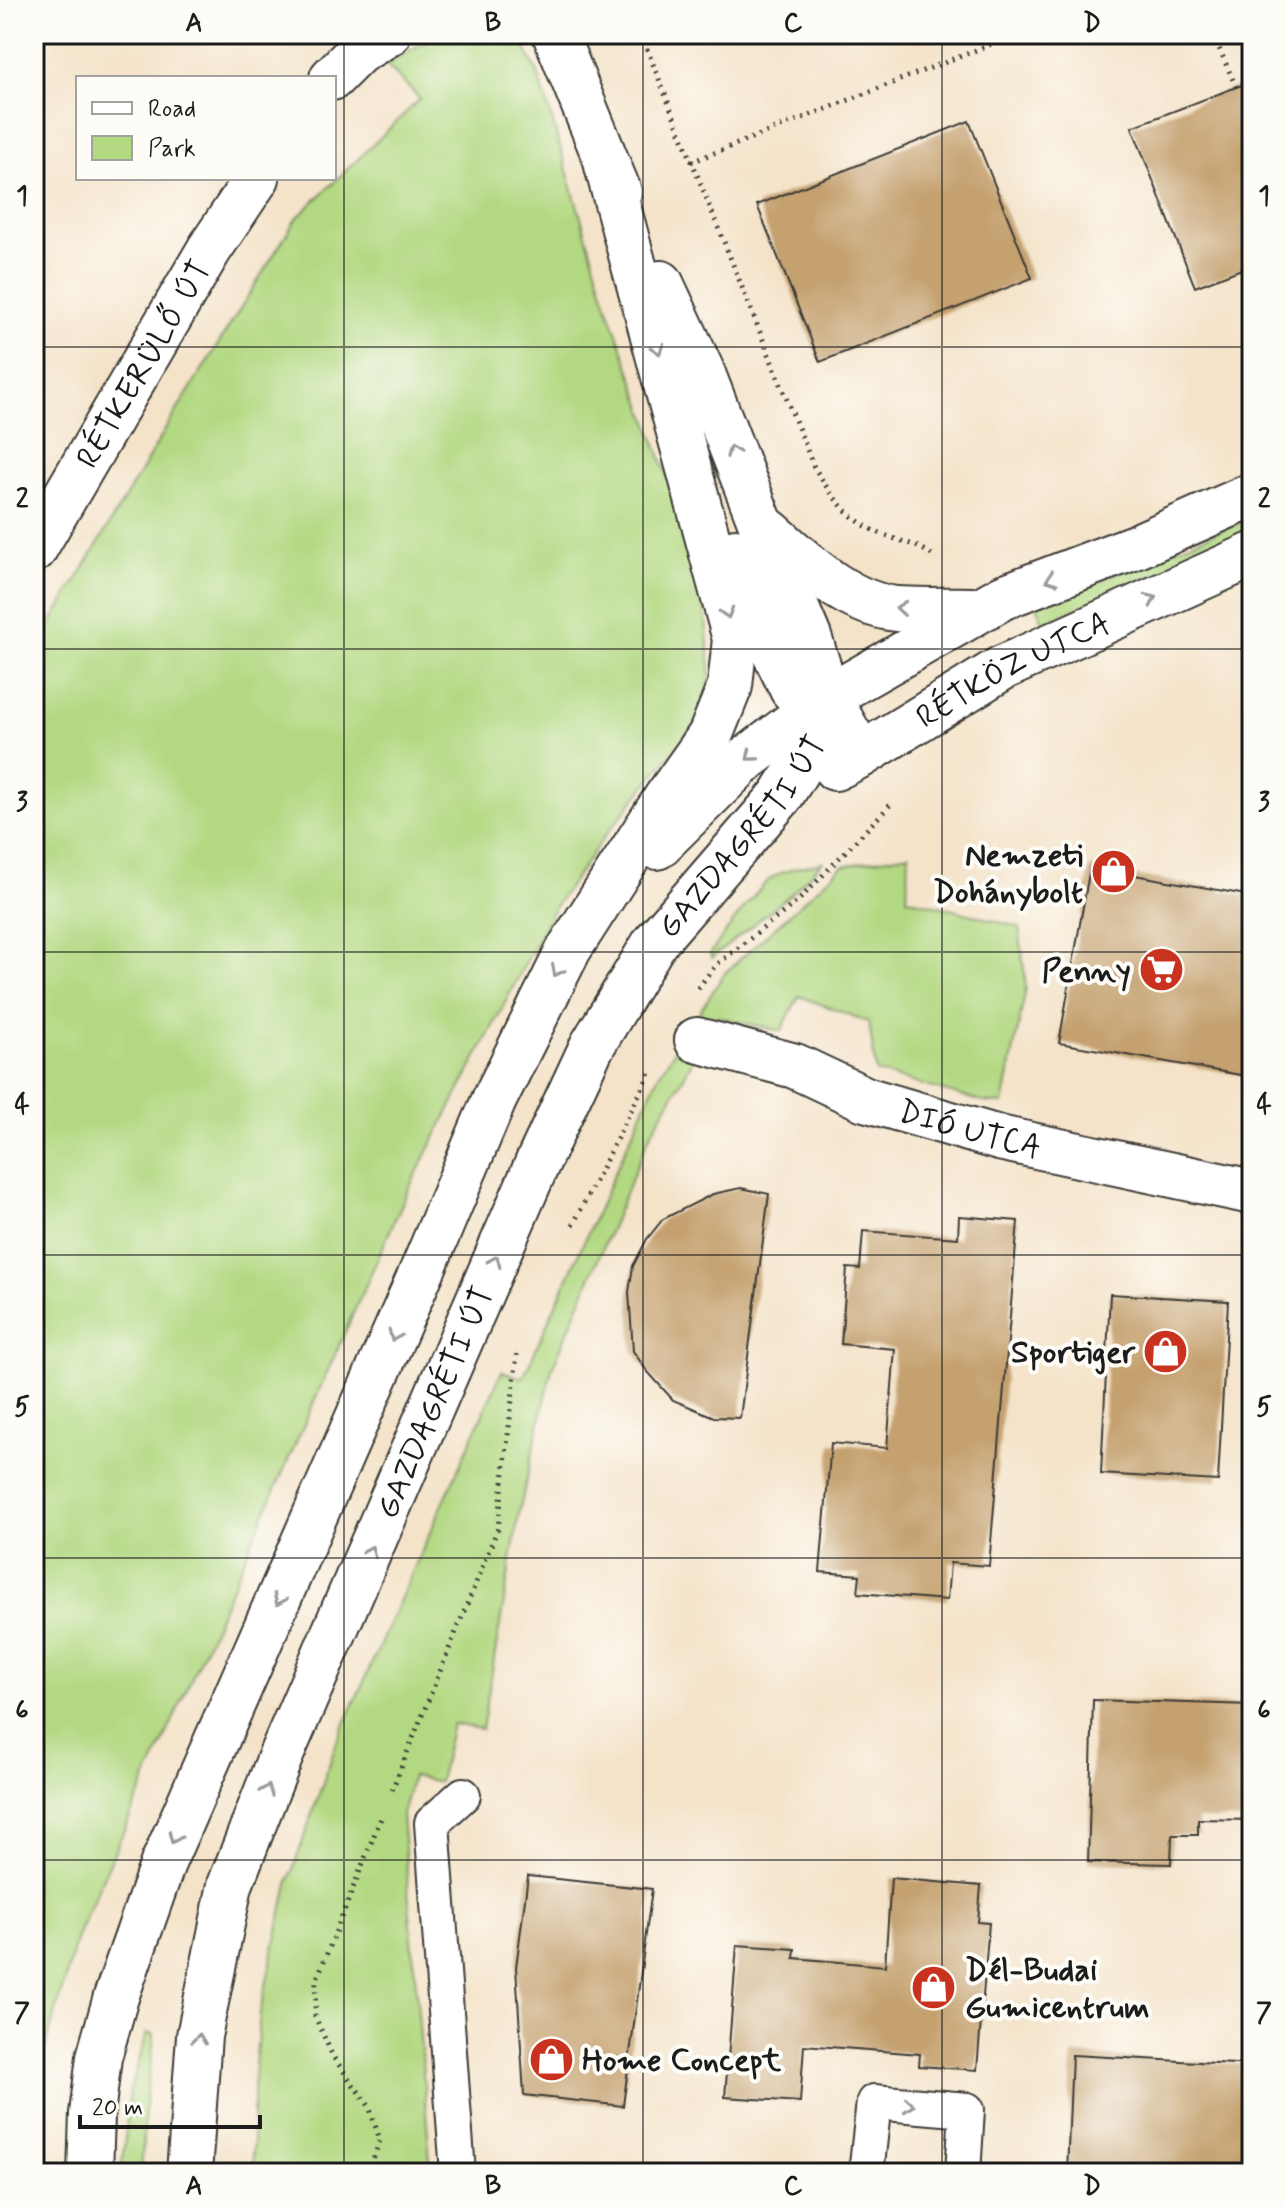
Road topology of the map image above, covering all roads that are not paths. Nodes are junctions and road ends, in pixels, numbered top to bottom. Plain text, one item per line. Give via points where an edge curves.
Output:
1 (388, 34) edge
2 (555, 34) edge
3 (334, 76) edge
4 (607, 166) junction
5 (256, 180) edge
6 (687, 456) junction
7 (1252, 495) edge
8 (761, 524) junction
9 (34, 550) edge
10 (1252, 555) edge
11 (978, 610) junction
12 (821, 708) junction
13 (861, 755) junction
14 (781, 796) junction
15 (599, 905) junction
16 (694, 1020) road end
17 (1252, 1192) edge
18 (463, 1795) dead end
19 (90, 2173) edge
20 (189, 2173) edge
21 (458, 2173) edge
22 (866, 2173) edge
23 (963, 2173) edge

1 - 3 street via 358,52
2 - 4 street, GAZDAGRÉTI ÚT
4 -> 6 street, GAZDAGRÉTI ÚT
8 -> 4 street, GAZDAGRÉTI ÚT via 701,369
5 - 9 street, RÉTKERÜLŐ ÚT via 209,250
6 - 12 street via 741,564 792,689
6 -> 15 street, GAZDAGRÉTI ÚT via 735,639 730,686 710,736
7 -> 11 street, RÉTKÖZ UTCA
11 -> 8 street via 894,608 854,596 820,575
8 - 12 street, GAZDAGRÉTI ÚT via 809,637
13 -> 10 street, RÉTKÖZ UTCA via 1015,661
11 - 12 street, RÉTKÖZ UTCA
12 - 13 street
12 - 14 street, GAZDAGRÉTI ÚT via 817,738
12 -> 15 street, GAZDAGRÉTI ÚT via 745,760
13 - 14 street, RÉTKÖZ UTCA
20 -> 14 street, GAZDAGRÉTI ÚT via 199,2036 230,1885 281,1755 592,1046 655,942
15 -> 19 street, GAZDAGRÉTI ÚT via 569,949 494,1100 163,1863 99,2057
16 - 17 street, DIÓ UTCA via 865,1099 999,1138
18 - 21 lane via 432,1823
22 -> 23 lane via 874,2102 967,2110

